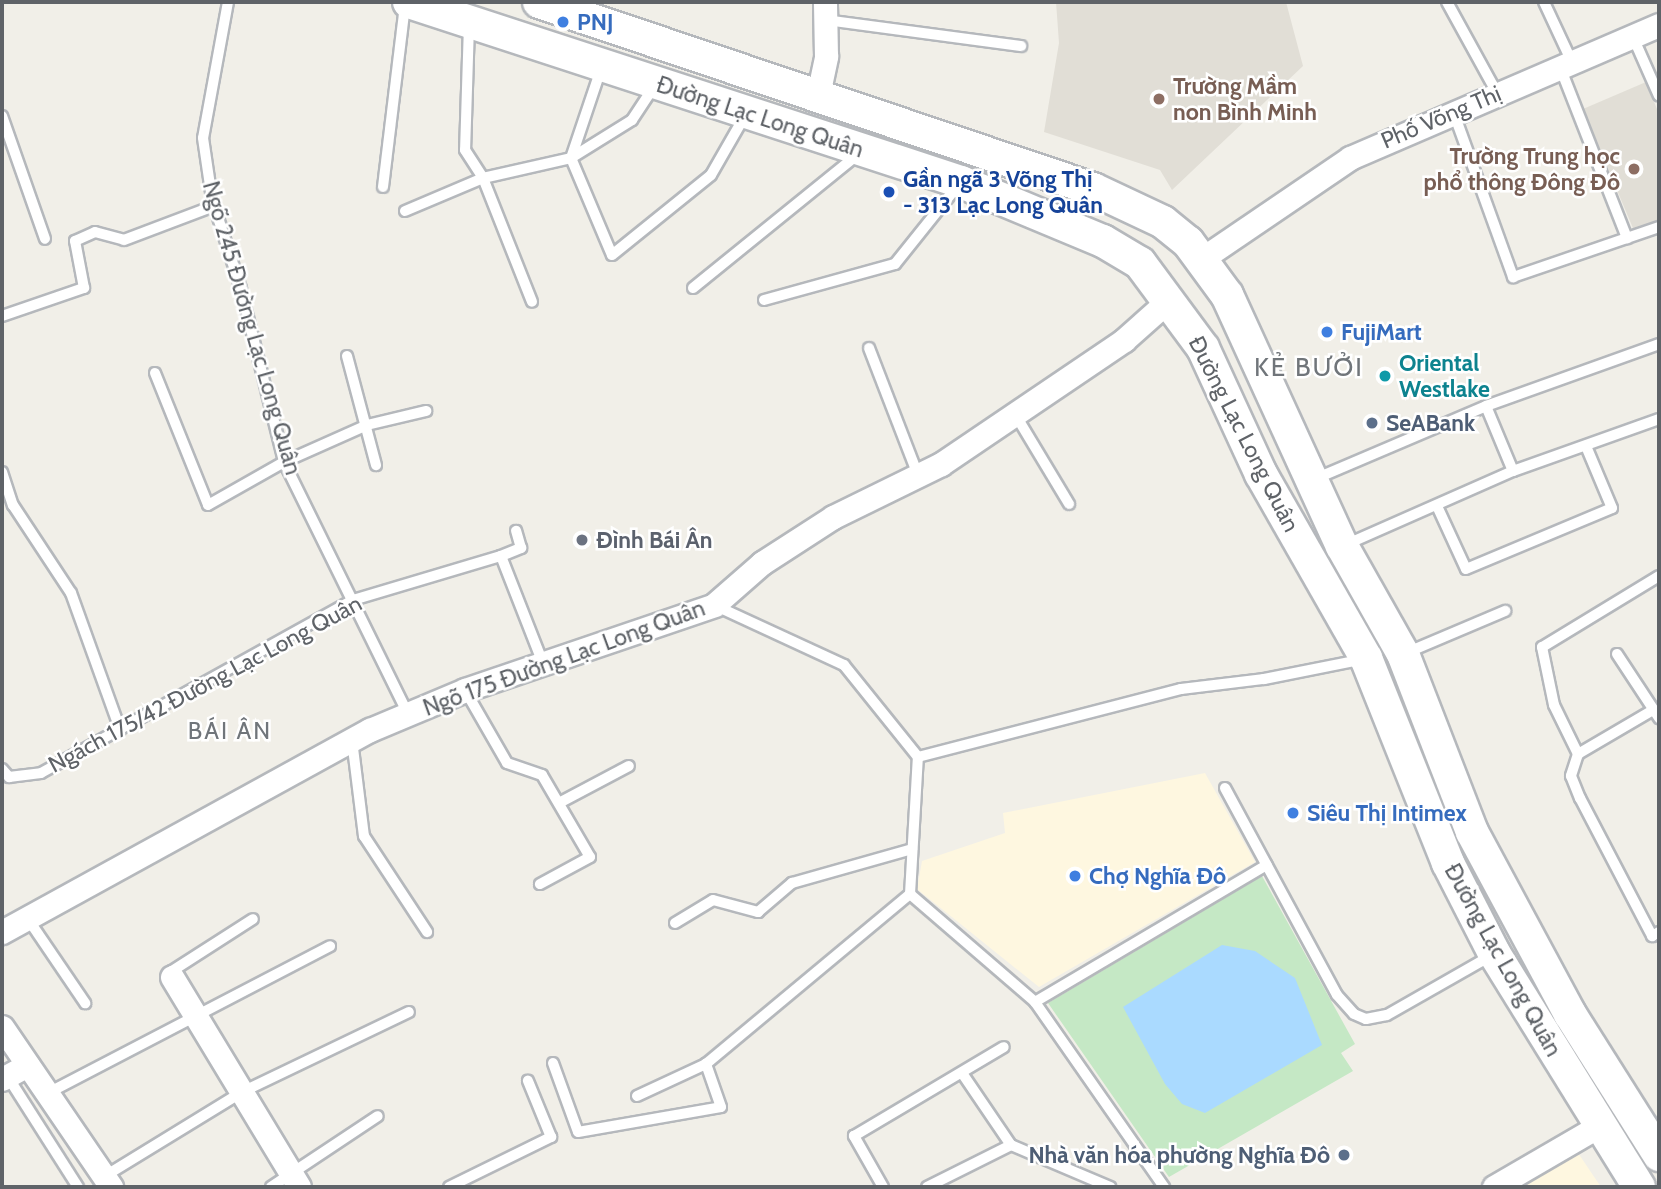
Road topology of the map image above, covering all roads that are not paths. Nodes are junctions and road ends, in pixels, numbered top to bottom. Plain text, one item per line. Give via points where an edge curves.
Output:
1 (228, 2) edge
2 (407, 2) edge
3 (539, 2) edge
4 (1447, 2) edge
5 (1544, 2) edge
6 (582, 9) edge
7 (826, 11) edge
8 (470, 22) junction
9 (1659, 25) edge
10 (1633, 37) junction
11 (1021, 46) dead end
12 (603, 63) junction
13 (1566, 65) junction
14 (745, 71) junction
15 (656, 83) junction
16 (1497, 93) junction
17 (818, 95) junction
18 (1659, 96) edge
19 (742, 111) junction
20 (1453, 111) junction
21 (2, 116) edge
22 (7, 141) edge
23 (862, 151) junction
24 (571, 158) junction
25 (482, 178) junction
26 (961, 182) junction
27 (383, 187) dead end
28 (214, 206) junction
29 (405, 211) dead end
30 (1659, 227) edge
31 (1627, 238) junction
32 (45, 239) dead end
33 (1203, 258) junction
34 (693, 288) dead end
35 (1170, 299) junction
36 (764, 300) dead end
37 (532, 302) dead end
38 (2, 316) edge
39 (1659, 344) edge
40 (869, 348) dead end
41 (347, 356) dead end
42 (155, 373) dead end
43 (1486, 406) junction
44 (426, 411) dead end
45 (1016, 414) junction
46 (1659, 419) edge
47 (367, 425) junction
48 (1586, 446) junction
49 (284, 461) junction
50 (376, 465) dead end
51 (1513, 471) junction
52 (2, 472) edge
53 (918, 475) junction
54 (1315, 479) junction
55 (1069, 504) dead end
56 (1437, 506) junction
57 (516, 531) dead end
58 (1342, 546) junction
59 (501, 556) junction
60 (1659, 576) edge
61 (353, 600) junction
62 (714, 605) junction
63 (1504, 611) dead end
64 (1403, 654) junction
65 (1617, 654) dead end
66 (1366, 659) junction
67 (543, 663) junction
68 (464, 690) junction
69 (1421, 698) junction
70 (1389, 710) junction
71 (408, 714) junction
72 (1656, 714) edge
73 (120, 729) junction
74 (352, 740) junction
75 (1578, 754) junction
76 (918, 757) junction
77 (629, 766) dead end
78 (2, 769) edge
79 (1225, 788) dead end
80 (558, 803) junction
81 (912, 849) junction
82 (1267, 865) junction
83 (540, 884) dead end
84 (910, 894) junction
85 (29, 919) junction
86 (253, 919) dead end
87 (675, 923) dead end
88 (2, 932) edge
89 (427, 932) dead end
90 (1659, 932) edge
91 (330, 946) dead end
92 (1494, 953) junction
93 (172, 977) joint
94 (1035, 1002) junction
95 (85, 1003) dead end
96 (409, 1012) dead end
97 (194, 1013) junction
98 (1570, 1014) junction
99 (2, 1027) edge
100 (1540, 1032) junction
101 (1004, 1047) dead end
102 (553, 1063) dead end
103 (706, 1064) junction
104 (27, 1065) junction
105 (962, 1073) junction
106 (4, 1074) edge
107 (528, 1081) dead end
108 (242, 1092) junction
109 (48, 1093) junction
110 (637, 1096) dead end
111 (378, 1116) dead end
112 (1599, 1126) junction
113 (1011, 1145) junction
114 (1659, 1155) edge
115 (295, 1181) edge
116 (108, 1182) edge
117 (78, 1187) edge
118 (271, 1187) edge
119 (450, 1187) edge
120 (883, 1187) edge
121 (927, 1187) edge
122 (1110, 1187) edge
123 (1164, 1187) edge
124 (1494, 1187) edge
125 (1639, 1187) edge

1 - 28 lane, Ngõ 245 Đường Lạc Long Quân via 203,138
2 - 8 main road, Đường Lạc Long Quân
2 - 27 lane
3 - 6 main road, Đường Lạc Long Quân
4 - 16 lane
5 - 13 lane
6 - 14 main road, Đường Lạc Long Quân
7 - 11 lane
7 - 17 street via 826,56
8 - 12 main road, Đường Lạc Long Quân
8 - 25 lane via 465,150
9 - 10 street, Phố Võng Thị
10 - 13 street, Phố Võng Thị
10 - 18 lane
12 - 15 main road, Đường Lạc Long Quân
12 - 24 lane
13 - 16 street, Phố Võng Thị
13 - 31 lane
14 - 17 main road, Đường Lạc Long Quân
14 - 19 main road
15 - 19 main road, Đường Lạc Long Quân
15 - 24 lane via 632,120
16 - 20 street, Phố Võng Thị
17 - 33 main road, Đường Lạc Long Quân via 1093,189 1163,222
19 - 23 main road, Đường Lạc Long Quân
19 - 24 lane via 711,175 612,255
20 - 31 lane via 1513,277
20 - 33 street, Phố Võng Thị via 1350,158
21 - 22 lane
22 - 32 lane
23 - 26 main road, Đường Lạc Long Quân
23 - 34 lane
24 - 25 lane
25 - 29 lane
25 - 37 lane
26 - 35 main road, Đường Lạc Long Quân via 1122,250 1140,263
26 - 36 lane via 895,264
28 - 38 lane via 124,240 95,232 75,241 84,288
28 - 49 lane, Ngõ 245 Đường Lạc Long Quân via 241,289
30 - 31 lane
33 - 54 main road, Đường Lạc Long Quân via 1227,295
35 - 45 street, Ngõ 175 Đường Lạc Long Quân via 1124,340
35 - 66 main road, Đường Lạc Long Quân via 1203,348 1261,474
39 - 43 lane
40 - 53 lane
41 - 47 lane
42 - 49 lane via 208,505
43 - 51 lane
43 - 54 lane
44 - 47 lane
45 - 53 street, Ngõ 175 Đường Lạc Long Quân
45 - 55 lane
46 - 48 lane
47 - 49 lane
47 - 50 lane
48 - 51 lane
48 - 56 lane via 1612,509 1466,569
49 - 61 lane, Ngõ 245 Đường Lạc Long Quân
51 - 56 lane
52 - 73 lane via 13,505 71,593
53 - 62 street, Ngõ 175 Đường Lạc Long Quân via 833,517 762,563
54 - 58 main road, Đường Lạc Long Quân
56 - 58 lane
57 - 59 lane via 521,548
58 - 64 main road, Đường Lạc Long Quân
59 - 61 lane, Ngách 175/42 Đường Lạc Long Quân
59 - 67 lane
60 - 75 lane via 1542,647 1554,705
61 - 71 lane, Ngõ 245 Đường Lạc Long Quân
61 - 73 lane, Ngách 175/42 Đường Lạc Long Quân
62 - 67 street, Ngõ 175 Đường Lạc Long Quân
62 - 76 lane via 844,665
63 - 64 lane
64 - 69 main road, Đường Lạc Long Quân
65 - 72 lane
66 - 70 main road, Đường Lạc Long Quân
66 - 76 lane via 1181,689
67 - 68 street, Ngõ 175 Đường Lạc Long Quân
68 - 71 street, Ngõ 175 Đường Lạc Long Quân
68 - 80 lane via 507,763 542,775
69 - 70 main road
69 - 98 main road, Đường Lạc Long Quân via 1472,832
70 - 92 main road, Đường Lạc Long Quân via 1448,863
71 - 74 street, Ngõ 175 Đường Lạc Long Quân
72 - 75 lane
73 - 78 lane, Ngách 175/42 Đường Lạc Long Quân via 41,773 9,777
74 - 85 street, Ngõ 175 Đường Lạc Long Quân
74 - 89 lane via 364,836
75 - 90 lane via 1572,776 1580,798 1652,936
76 - 81 lane
77 - 80 lane
79 - 82 lane
80 - 83 lane via 590,857
81 - 84 lane
81 - 87 lane via 792,883 758,912 713,900
82 - 92 lane via 1337,995 1354,1014 1366,1019 1387,1015
82 - 94 lane
84 - 94 lane
84 - 103 lane
85 - 88 street, Ngõ 175 Đường Lạc Long Quân
85 - 95 lane
86 - 93 lane via 172,971
91 - 97 lane
92 - 100 main road, Đường Lạc Long Quân
93 - 97 street
94 - 123 lane
96 - 108 lane
97 - 108 street
97 - 109 lane
98 - 100 main road
98 - 114 main road, Đường Lạc Long Quân
99 - 104 street
100 - 112 main road, Đường Lạc Long Quân
101 - 105 lane
102 - 103 lane via 578,1132 721,1107
103 - 110 lane
104 - 106 street
104 - 109 street
105 - 113 lane
105 - 120 lane via 854,1136
106 - 117 lane
107 - 119 lane via 551,1137
108 - 115 street
108 - 116 lane
109 - 116 street
111 - 115 lane
112 - 124 street
112 - 125 main road, Đường Lạc Long Quân
113 - 121 lane
113 - 122 lane
115 - 118 lane

